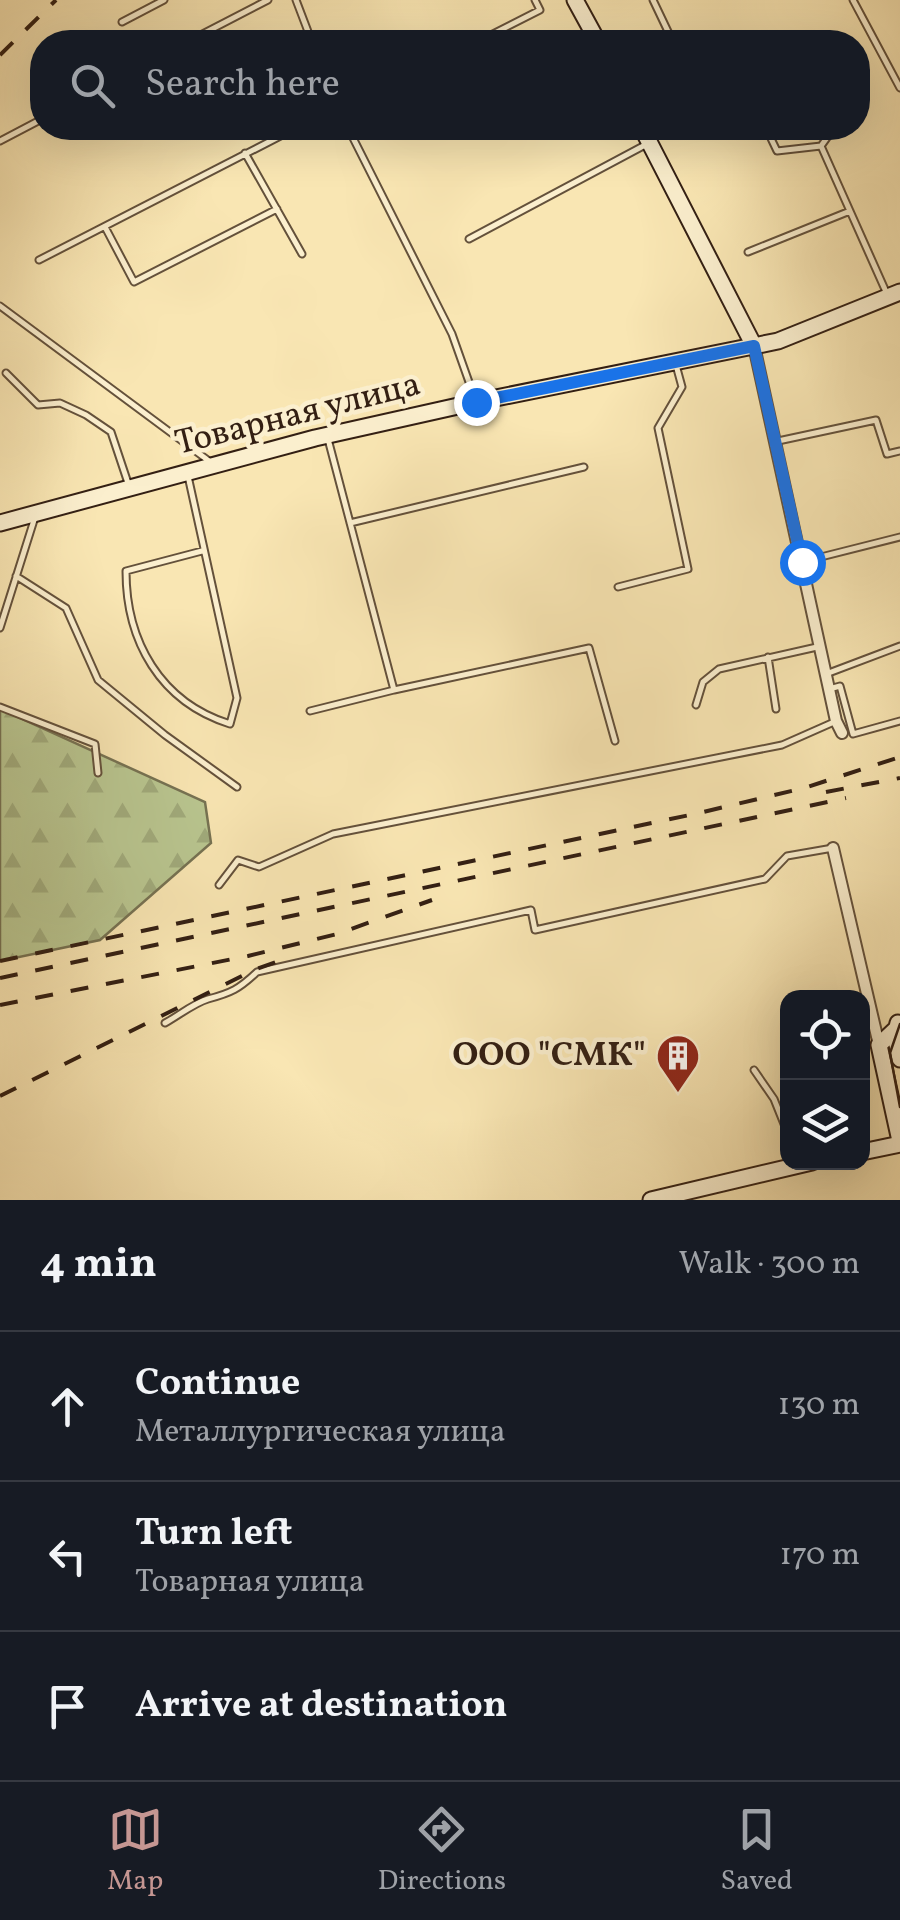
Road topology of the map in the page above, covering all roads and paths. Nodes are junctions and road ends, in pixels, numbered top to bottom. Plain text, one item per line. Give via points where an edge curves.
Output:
1 (164, 0) edge
2 (268, 0) edge
3 (296, 0) edge
4 (534, 0) edge
5 (576, 0) edge
6 (653, 0) edge
7 (853, 0) edge
8 (122, 22) dead end
9 (210, 30) edge
10 (307, 30) edge
11 (501, 30) edge
12 (592, 30) edge
13 (667, 30) edge
14 (869, 30) edge
15 (870, 32) edge
16 (900, 88) edge
17 (30, 125) edge
18 (272, 140) edge
19 (354, 140) edge
20 (638, 140) edge
21 (649, 140) edge
22 (772, 140) edge
23 (825, 140) edge
24 (0, 141) edge
25 (820, 146) junction
26 (245, 153) junction
27 (276, 209) junction
28 (850, 211) junction
29 (104, 226) junction
30 (468, 240) dead end
31 (748, 252) dead end
32 (302, 254) dead end
33 (39, 260) dead end
34 (894, 294) edge
35 (0, 306) edge
36 (754, 346) junction
37 (675, 362) junction
38 (6, 373) dead end
39 (476, 402) junction
40 (327, 436) junction
41 (775, 442) junction
42 (900, 451) edge
43 (215, 466) junction
44 (584, 468) dead end
45 (188, 473) junction
46 (130, 489) junction
47 (36, 514) junction
48 (350, 523) junction
49 (0, 524) edge
50 (900, 536) edge
51 (202, 551) junction
52 (802, 562) junction
53 (16, 576) junction
54 (618, 587) dead end
55 (0, 628) edge
56 (900, 646) edge
57 (820, 647) junction
58 (768, 657) junction
59 (826, 674) junction
60 (829, 689) junction
61 (394, 690) junction
62 (696, 705) dead end
63 (0, 707) edge
64 (776, 708) dead end
65 (310, 711) dead end
66 (836, 721) junction
67 (900, 722) edge
68 (842, 733) dead end
69 (615, 741) dead end
70 (98, 772) dead end
71 (236, 787) dead end
72 (833, 848) joint
73 (219, 884) dead end
74 (898, 1022) edge
75 (165, 1023) dead end
76 (878, 1045) junction
77 (900, 1058) edge
78 (754, 1070) dead end
79 (780, 1114) edge
80 (900, 1143) edge
81 (870, 1150) edge
82 (780, 1169) edge
83 (650, 1200) edge

1 - 8 lane
2 - 9 lane
3 - 10 lane
4 - 11 lane via 540,10
5 - 12 street
6 - 13 lane
7 - 14 lane
15 - 16 lane
17 - 24 lane
18 - 26 lane
19 - 39 lane via 452,334
20 - 30 lane
21 - 36 street
22 - 25 lane via 777,151
23 - 25 lane
25 - 28 lane
26 - 27 lane
26 - 29 lane
27 - 29 lane via 134,282
27 - 32 lane
28 - 31 lane
28 - 34 lane
29 - 33 lane
34 - 36 street, Товарная улица
35 - 43 lane
36 - 37 street, Товарная улица
36 - 41 street
37 - 39 street, Товарная улица
37 - 54 lane via 682,387 658,428 688,569
38 - 46 lane via 38,405 60,402 111,432
39 - 40 street, Товарная улица
40 - 43 street, Товарная улица
40 - 48 lane
41 - 42 lane via 876,420 888,454
41 - 52 street
43 - 45 street, Товарная улица
44 - 48 lane
45 - 46 street, Товарная улица
45 - 51 lane
46 - 47 street, Товарная улица
47 - 49 street, Товарная улица
47 - 53 lane
48 - 61 lane
50 - 52 lane
51 - 51 lane via 237,698 230,724 186,702 156,675 138,645 126,593 126,571
52 - 57 street
53 - 55 lane
53 - 71 lane via 66,608 98,680
56 - 59 lane
57 - 58 lane
57 - 59 street
58 - 62 lane via 718,670 703,682
58 - 64 lane
59 - 60 street
60 - 66 street
60 - 67 lane via 840,686 853,734
61 - 65 lane
61 - 69 lane via 589,648
63 - 70 lane via 95,744
66 - 68 street
66 - 73 lane via 782,744 333,834 259,867 238,860
72 - 75 lane via 787,856 766,878 536,930 532,910 257,972 220,999
72 - 76 street
74 - 76 street
74 - 77 street
76 - 80 street
78 - 79 lane
80 - 81 street
82 - 83 street

